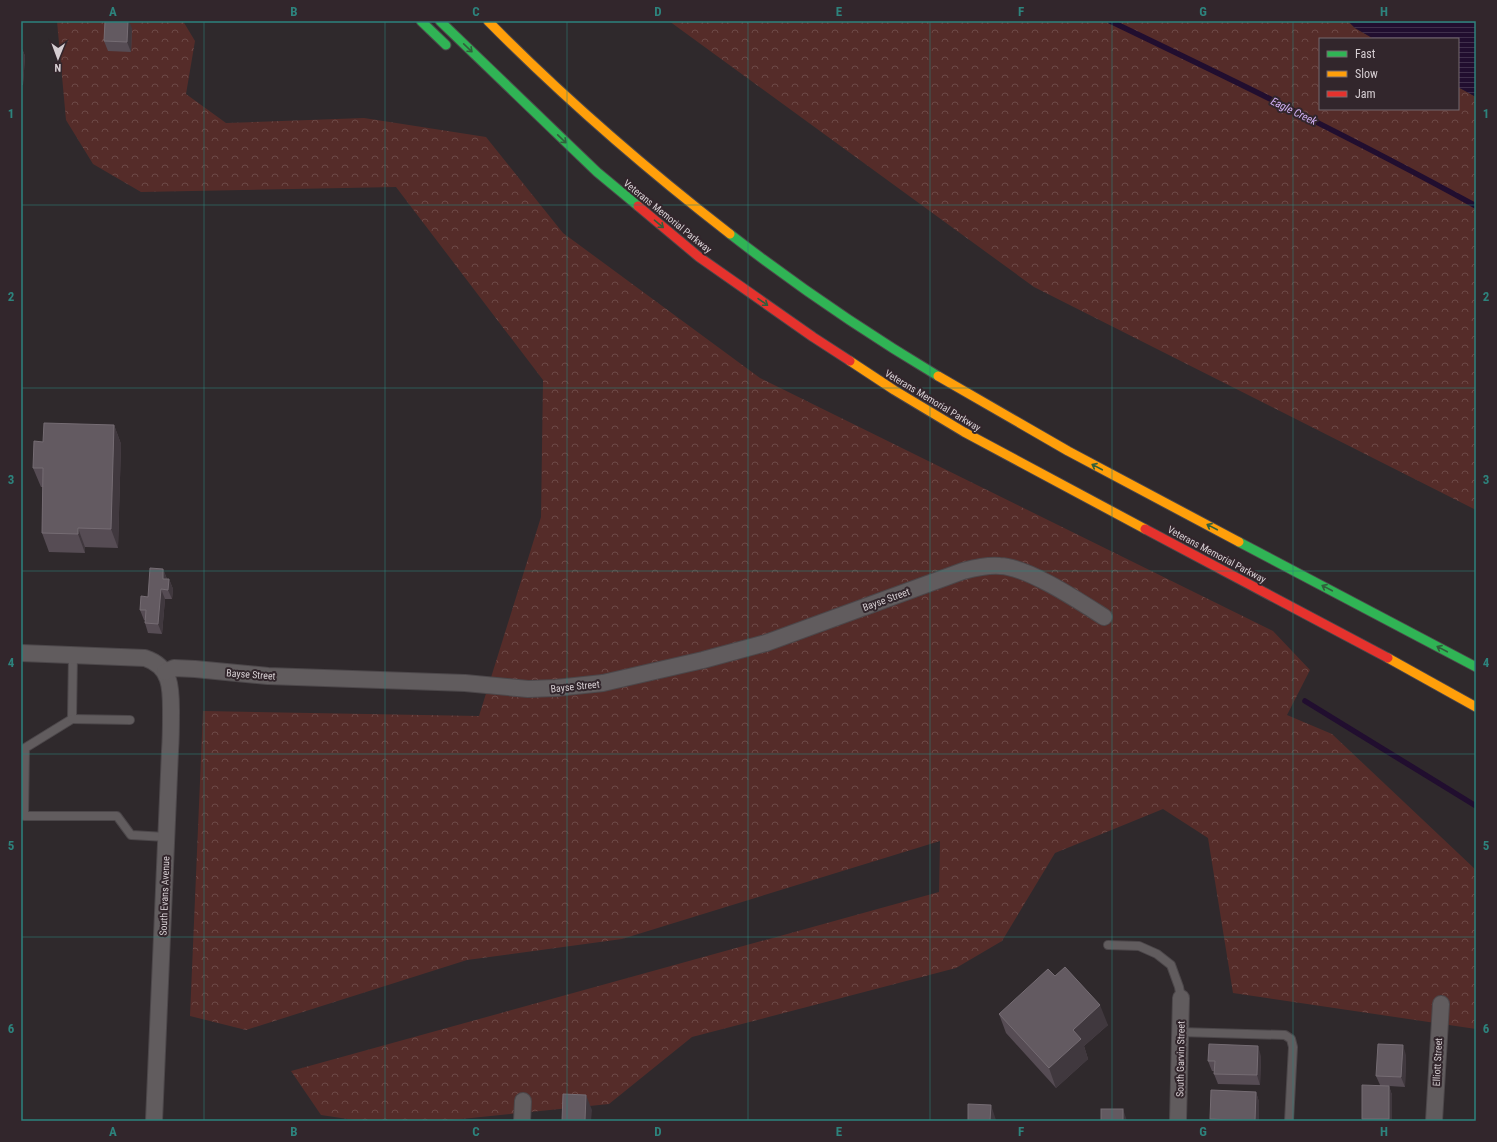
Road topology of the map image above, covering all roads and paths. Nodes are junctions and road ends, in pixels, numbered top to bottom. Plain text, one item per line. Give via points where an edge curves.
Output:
1 (421, 21) edge
2 (440, 21) edge
3 (488, 21) edge
4 (455, 54) dead end
5 (565, 154) dead end
6 (597, 172) junction
7 (1104, 617) dead end
8 (21, 652) edge
9 (73, 654) junction
10 (1476, 667) edge
11 (165, 672) junction
12 (1476, 707) edge
13 (72, 719) junction
14 (130, 720) dead end
15 (166, 837) junction
16 (1108, 945) dead end
17 (1181, 998) joint
18 (1441, 1004) dead end
19 (1180, 1032) junction
20 (523, 1101) dead end
21 (154, 1121) edge
22 (522, 1121) edge
23 (1178, 1121) edge
24 (1289, 1121) edge
25 (1434, 1121) edge

1 - 4 highway
2 -> 6 highway, Veterans Memorial Parkway
10 -> 3 highway, Veterans Memorial Parkway via 1050,442 875,337 819,300 662,180 570,100
5 - 6 highway
6 -> 12 highway, Veterans Memorial Parkway via 699,257 894,390 964,432 1436,683
7 - 11 street, Bayse Street via 1026,573 1008,567 987,566 963,571 766,643 603,683 528,689 268,676 174,668
8 - 9 street
9 - 11 street via 145,658 153,661
9 - 13 lane
11 - 15 street, South Evans Avenue via 171,693
13 - 14 lane
13 - 15 lane via 25,748 24,816 117,816 131,836
15 - 21 street, South Evans Avenue
16 - 17 lane via 1139,946 1157,954 1171,965
17 - 19 street, South Garvin Street
18 - 25 street, Elliott Street
19 - 23 street, South Garvin Street
19 - 24 lane via 1285,1035 1290,1039 1292,1047
20 - 22 street

